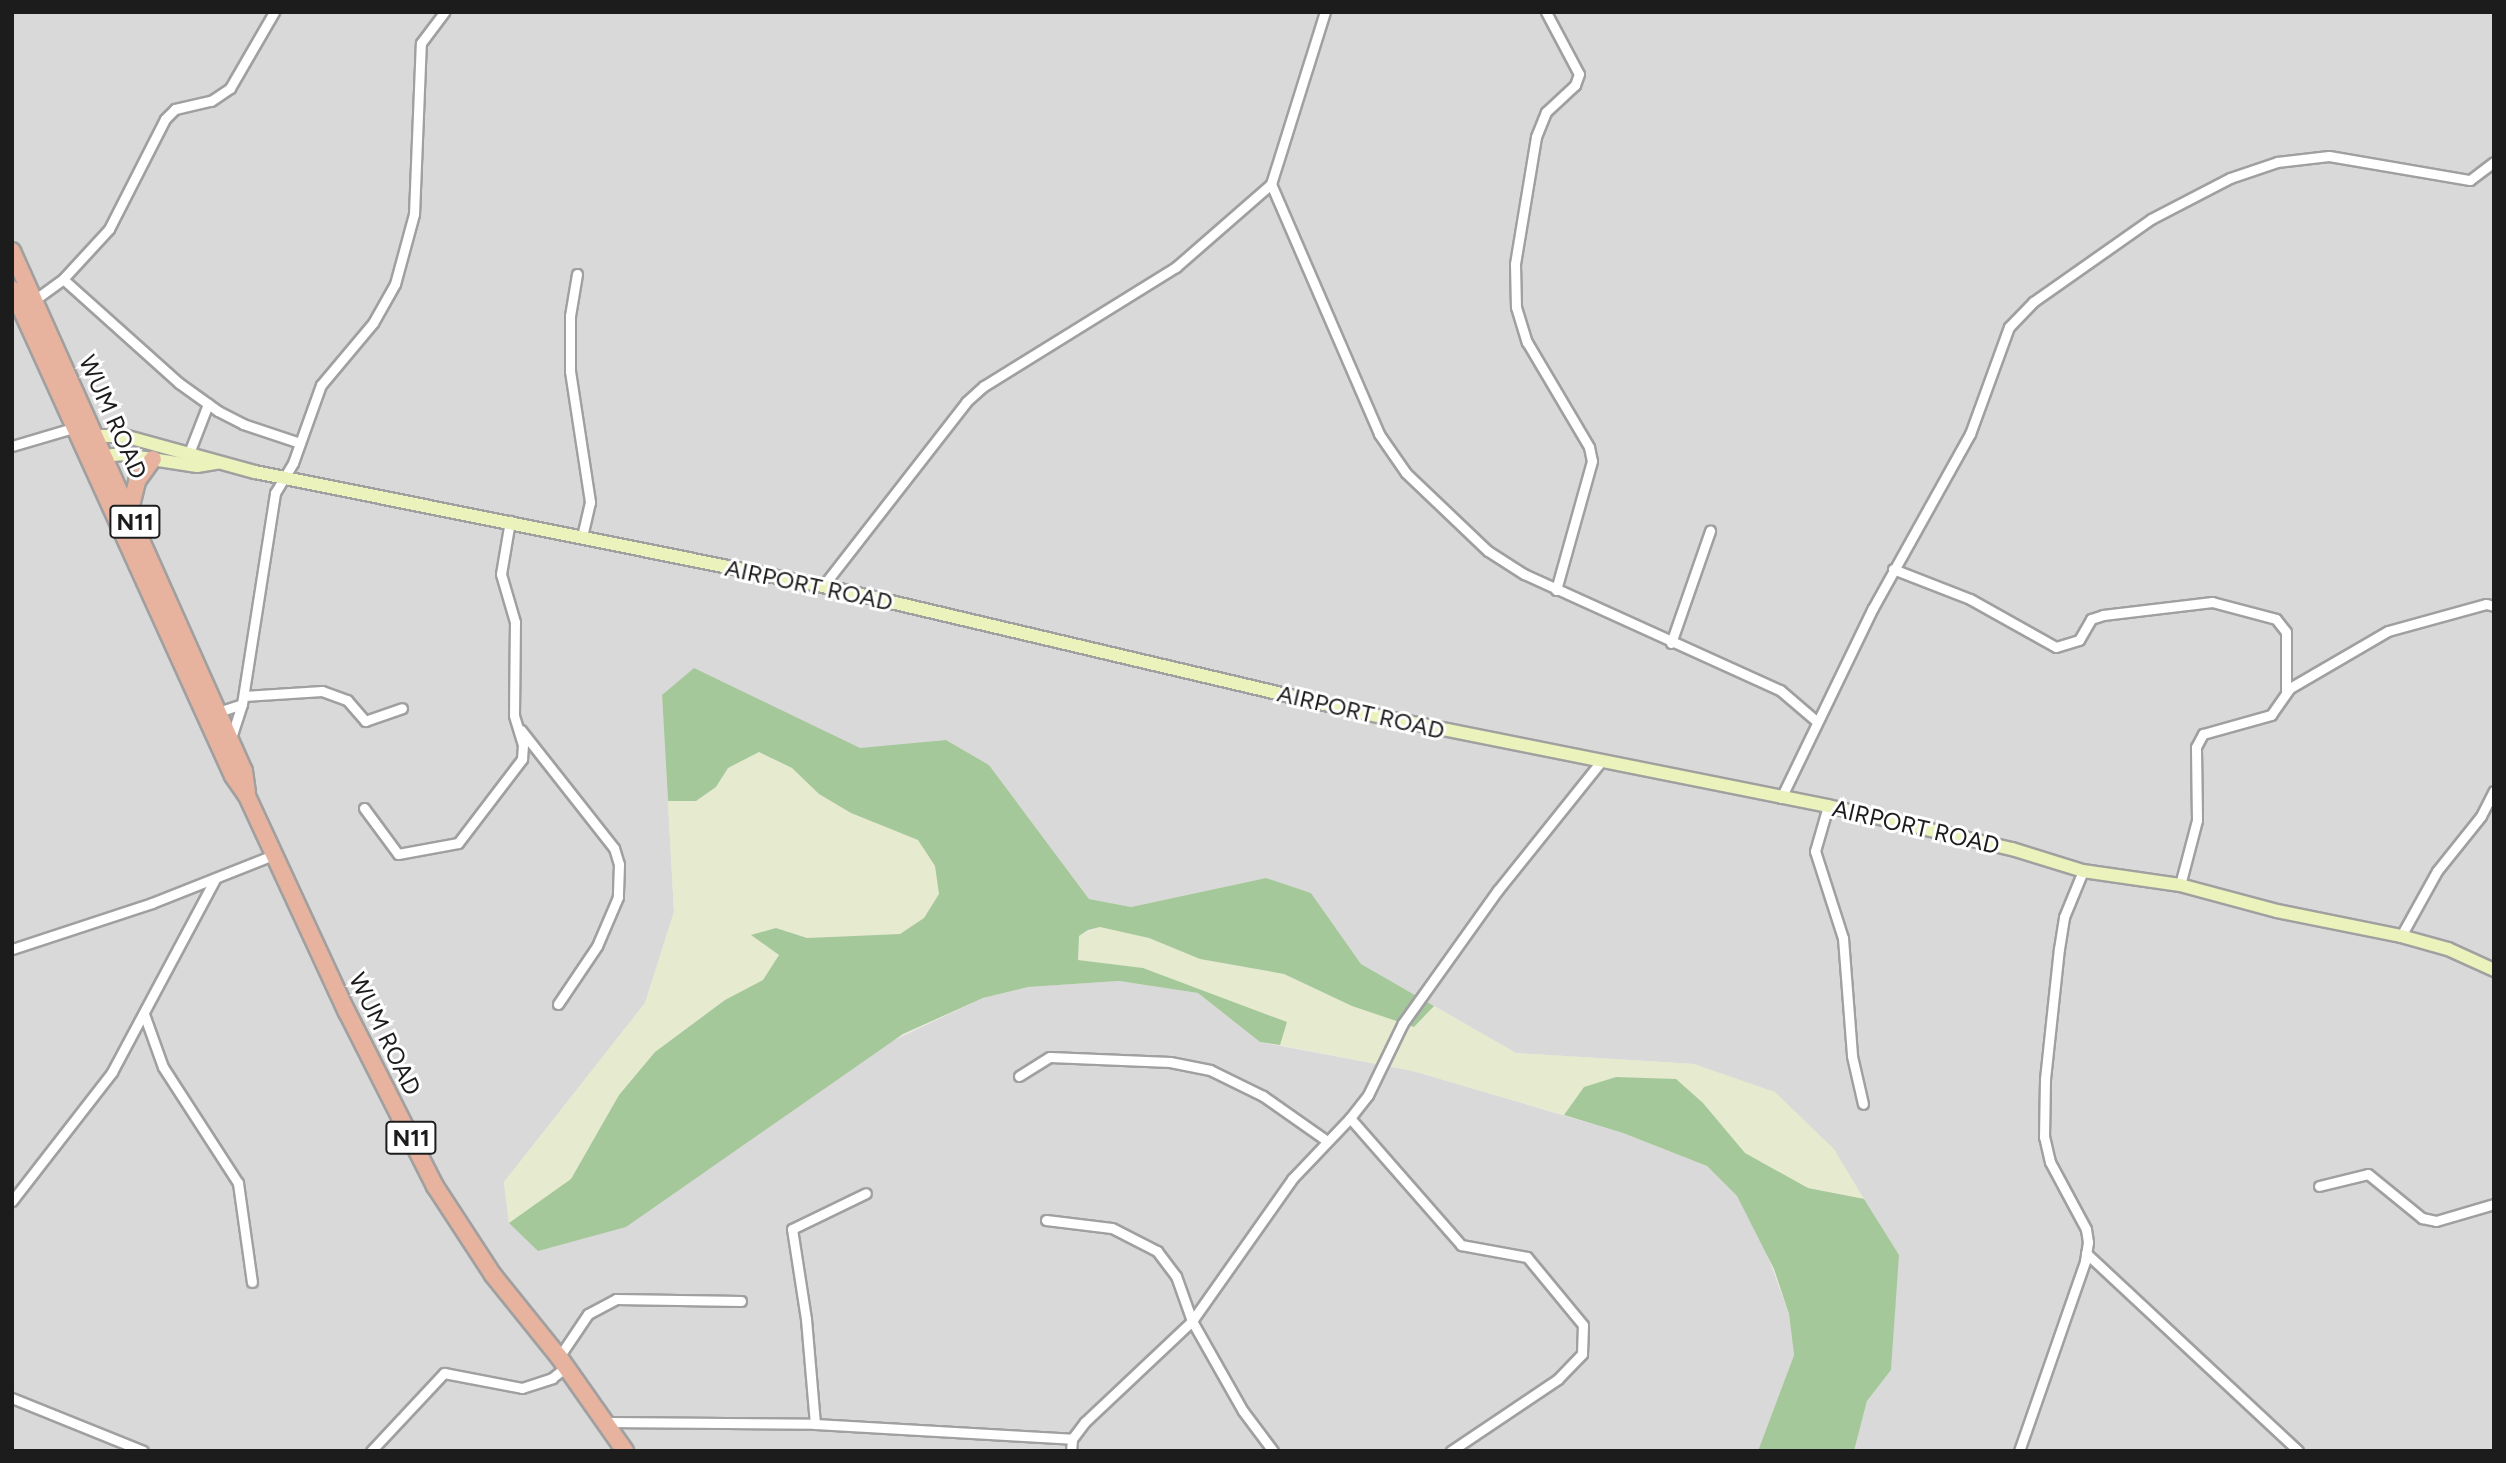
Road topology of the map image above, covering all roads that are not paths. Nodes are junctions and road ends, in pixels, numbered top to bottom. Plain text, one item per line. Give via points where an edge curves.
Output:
1 (274, 12) edge
2 (444, 12) edge
3 (1325, 12) edge
4 (1546, 12) edge
5 (2494, 162) edge
6 (1271, 184) junction
7 (12, 251) edge
8 (577, 274) dead end
9 (63, 279) junction
10 (12, 289) edge
11 (35, 299) junction
12 (20, 308) junction
13 (208, 404) junction
14 (76, 433) junction
15 (96, 433) junction
16 (300, 443) junction
17 (12, 446) edge
18 (189, 453) junction
19 (105, 454) junction
20 (153, 459) junction
21 (88, 460) junction
22 (225, 462) junction
23 (283, 478) junction
24 (130, 510) junction
25 (510, 521) junction
26 (1710, 531) dead end
27 (582, 536) junction
28 (1893, 569) junction
29 (823, 586) junction
30 (1556, 590) junction
31 (2494, 606) edge
32 (1671, 643) junction
33 (2286, 693) junction
34 (243, 700) junction
35 (402, 708) dead end
36 (218, 712) junction
37 (1815, 720) junction
38 (516, 724) junction
39 (230, 741) junction
40 (1599, 764) junction
41 (2494, 791) edge
42 (247, 796) junction
43 (1781, 798) junction
44 (1828, 806) junction
45 (363, 808) dead end
46 (276, 854) junction
47 (2083, 871) junction
48 (215, 879) junction
49 (2180, 885) junction
50 (2400, 936) junction
51 (12, 949) edge
52 (2494, 970) edge
53 (558, 1004) dead end
54 (144, 1014) junction
55 (1019, 1076) dead end
56 (1863, 1104) dead end
57 (1350, 1118) junction
58 (1326, 1141) junction
59 (2319, 1186) dead end
60 (866, 1193) dead end
61 (12, 1201) edge
62 (2494, 1204) edge
63 (1046, 1220) dead end
64 (2087, 1253) junction
65 (252, 1282) dead end
66 (741, 1301) dead end
67 (1192, 1321) junction
68 (563, 1362) junction
69 (12, 1398) edge
70 (604, 1422) junction
71 (815, 1424) junction
72 (1072, 1439) junction
73 (144, 1451) edge
74 (371, 1451) edge
75 (625, 1451) edge
76 (1071, 1451) edge
77 (1273, 1451) edge
78 (1451, 1451) edge
79 (2019, 1451) edge
80 (2298, 1451) edge

1 - 9 street via 230,88 211,101 174,109 165,119 109,229
2 - 16 street via 422,43 414,214 395,284 373,323 321,385
3 - 6 street
4 - 30 street via 1579,74 1575,85 1546,112 1536,137 1515,264 1516,307 1527,342 1589,447 1592,461
5 - 28 street via 2470,180 2329,156 2277,162 2230,178 2151,219 2088,261 2033,302 2009,327 1970,434
6 - 29 street via 1176,267 984,386 966,402
6 - 30 street via 1379,434 1406,473 1488,551
7 - 11 highway, WUM ROAD / N11
8 - 27 street via 570,316 570,370 590,502
9 - 11 street
9 - 13 street
10 - 12 highway, WUM ROAD / N11
11 - 12 street
11 - 15 highway, WUM ROAD / N11
12 - 14 highway, WUM ROAD / N11
13 - 16 street via 243,425
13 - 18 street
14 - 15 main road
14 - 17 street
14 - 21 highway, WUM ROAD / N11
15 - 18 main road, AIRPORT ROAD
15 - 19 highway, WUM ROAD / N11
16 - 23 street
18 - 22 main road, AIRPORT ROAD
19 - 20 main road, AIRPORT ROAD
19 - 21 main road, AIRPORT ROAD
19 - 24 highway, WUM ROAD / N11
20 - 22 main road, AIRPORT ROAD via 197,466
20 - 24 highway via 137,481
21 - 42 highway, WUM ROAD / N11 via 233,776
22 - 23 main road, AIRPORT ROAD
23 - 25 main road, AIRPORT ROAD
23 - 34 street via 275,493
24 - 36 highway, WUM ROAD / N11
25 - 27 main road, AIRPORT ROAD
25 - 38 street via 501,574 515,622
26 - 32 street
27 - 29 main road, AIRPORT ROAD
28 - 33 street via 1970,599 2056,647 2079,640 2091,619 2103,615 2212,602 2276,619 2286,632
28 - 37 street
29 - 40 main road, AIRPORT ROAD
30 - 32 street
31 - 33 street via 2486,604 2388,631
32 - 37 street via 1780,690
33 - 49 street via 2271,715 2214,729 2198,741 2197,820
34 - 35 street via 322,691 347,700 365,721
34 - 36 street
34 - 39 street
36 - 39 highway, WUM ROAD / N11
37 - 43 street
38 - 45 street via 522,759 462,841 398,854
38 - 53 street via 614,848 619,864 618,897 597,946
39 - 42 highway, WUM ROAD / N11 via 244,771
40 - 43 main road, AIRPORT ROAD
40 - 57 street via 1498,890 1403,1023 1368,1095
41 - 50 street via 2481,816 2437,872
42 - 46 highway, WUM ROAD / N11
43 - 44 main road, AIRPORT ROAD
44 - 47 main road, AIRPORT ROAD via 2012,849
44 - 56 street via 1815,851 1843,938 1852,1056
46 - 48 street
46 - 68 highway, WUM ROAD / N11 via 347,1012 435,1186 493,1275
47 - 49 main road, AIRPORT ROAD
47 - 64 street via 2064,917 2059,949 2045,1079 2044,1137 2050,1162 2086,1229
48 - 51 street
48 - 54 street
49 - 50 main road, AIRPORT ROAD
50 - 52 main road, AIRPORT ROAD via 2448,949
54 - 61 street via 113,1072
54 - 65 street via 163,1067 238,1183
55 - 58 street via 1050,1058 1170,1062 1210,1070 1263,1096
57 - 58 street
57 - 78 street via 1461,1245 1527,1257 1583,1325 1584,1345 1567,1370
58 - 67 street via 1292,1179
59 - 62 street via 2368,1174 2422,1217 2436,1221
60 - 71 street via 792,1228
63 - 67 street via 1112,1228 1144,1242 1176,1276
64 - 79 street
64 - 80 street
66 - 68 street via 616,1299 588,1314
67 - 72 street
67 - 77 street via 1243,1411
68 - 70 highway, WUM ROAD / N11
68 - 74 street via 552,1378 522,1388 444,1373
69 - 73 street
70 - 71 street
70 - 75 highway, WUM ROAD / N11
71 - 72 street
72 - 76 street

